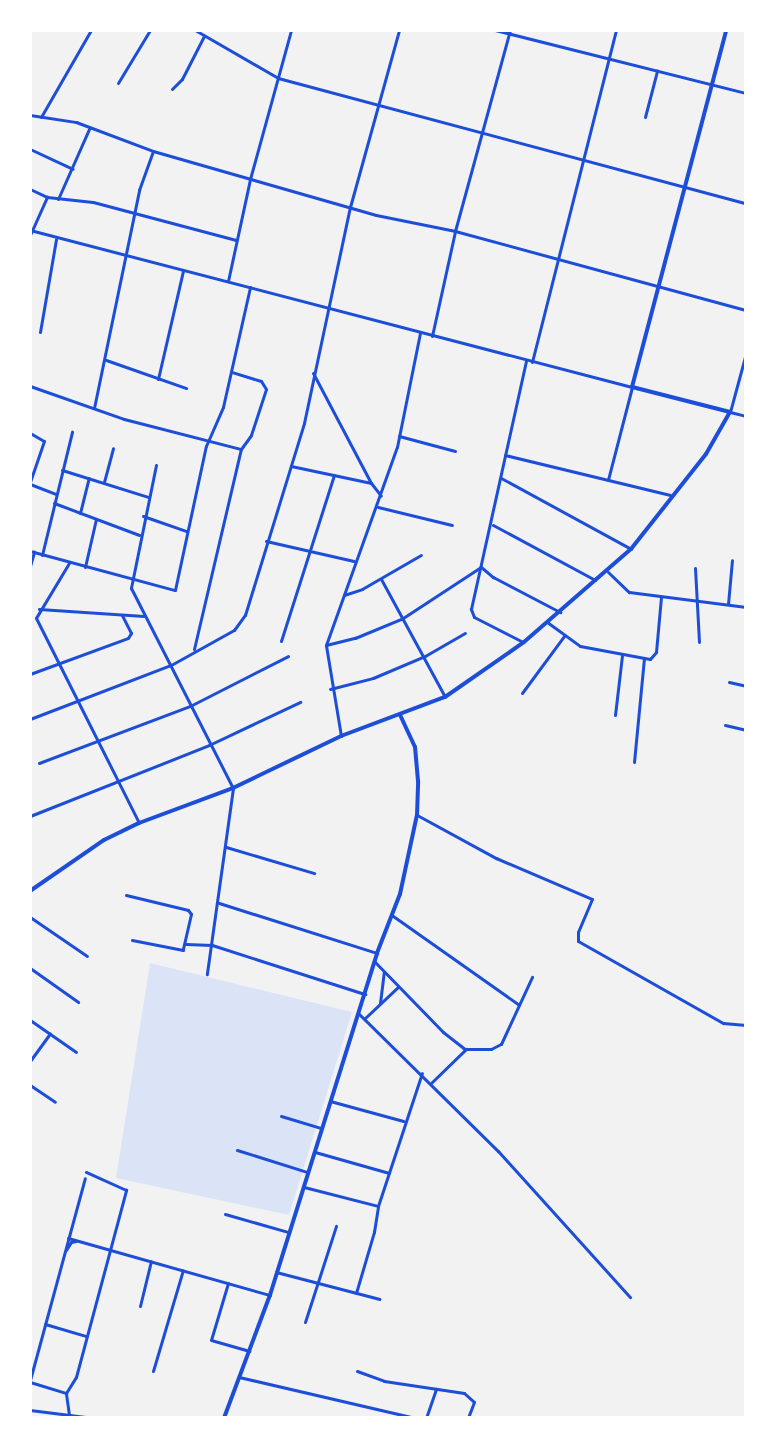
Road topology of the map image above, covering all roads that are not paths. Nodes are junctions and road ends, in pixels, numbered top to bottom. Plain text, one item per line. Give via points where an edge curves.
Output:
1 (92, 30) edge
2 (150, 30) edge
3 (195, 30) edge
4 (291, 30) edge
5 (399, 30) edge
6 (495, 30) edge
7 (616, 30) edge
8 (726, 30) edge
9 (510, 32) edge
10 (30, 34) edge
11 (204, 36) junction
12 (30, 49) edge
13 (609, 59) junction
14 (657, 71) junction
15 (278, 78) junction
16 (118, 83) dead end
17 (712, 85) junction
18 (172, 89) dead end
19 (746, 93) edge
20 (377, 104) junction
21 (30, 115) edge
22 (41, 117) junction
23 (645, 117) dead end
24 (89, 129) junction
25 (482, 133) junction
26 (30, 149) edge
27 (153, 151) junction
28 (583, 159) junction
29 (73, 169) junction
30 (250, 179) junction
31 (685, 186) junction
32 (30, 189) edge
33 (47, 196) junction
34 (58, 199) junction
35 (746, 203) edge
36 (350, 207) junction
37 (134, 213) junction
38 (455, 231) junction
39 (31, 232) edge
40 (56, 239) junction
41 (237, 240) junction
42 (125, 255) junction
43 (559, 260) junction
44 (183, 271) junction
45 (228, 281) junction
46 (659, 286) junction
47 (250, 287) junction
48 (328, 310) junction
49 (746, 310) edge
50 (40, 332) dead end
51 (420, 333) junction
52 (432, 336) junction
53 (746, 353) edge
54 (106, 360) junction
55 (526, 360) junction
56 (531, 362) junction
57 (231, 372) junction
58 (312, 372) junction
59 (158, 379) junction
60 (30, 386) edge
61 (632, 387) junction
62 (186, 388) dead end
63 (94, 408) junction
64 (730, 412) junction
65 (746, 416) edge
66 (72, 432) dead end
67 (30, 434) edge
68 (399, 436) junction
69 (208, 439) junction
70 (113, 448) dead end
71 (241, 449) junction
72 (455, 450) dead end
73 (505, 455) junction
74 (156, 465) dead end
75 (291, 466) junction
76 (62, 470) junction
77 (334, 475) junction
78 (500, 477) junction
79 (89, 478) junction
80 (608, 480) junction
81 (104, 482) junction
82 (30, 483) edge
83 (371, 483) junction
84 (56, 494) junction
85 (670, 495) junction
86 (381, 496) junction
87 (148, 497) junction
88 (54, 503) junction
89 (378, 507) junction
90 (80, 513) junction
91 (143, 516) junction
92 (96, 519) junction
93 (452, 525) dead end
94 (492, 525) junction
95 (186, 531) junction
96 (139, 535) junction
97 (267, 541) junction
98 (631, 549) junction
99 (32, 551) edge
100 (309, 551) junction
101 (42, 555) junction
102 (421, 555) dead end
103 (732, 560) dead end
104 (354, 561) junction
105 (69, 563) junction
106 (30, 566) edge
107 (85, 567) junction
108 (482, 567) junction
109 (695, 568) dead end
110 (608, 572) junction
111 (381, 579) junction
112 (130, 580) junction
113 (597, 581) junction
114 (344, 595) junction
115 (661, 597) junction
116 (695, 603) junction
117 (728, 604) junction
118 (746, 608) edge
119 (39, 609) junction
120 (560, 612) junction
121 (122, 615) junction
122 (144, 616) junction
123 (403, 618) junction
124 (547, 622) junction
125 (465, 633) dead end
126 (564, 636) junction
127 (280, 641) dead end
128 (524, 642) junction
129 (699, 642) dead end
130 (326, 645) junction
131 (194, 649) junction
132 (622, 655) junction
133 (288, 656) dead end
134 (425, 656) junction
135 (644, 658) junction
136 (58, 664) junction
137 (171, 665) junction
138 (30, 674) edge
139 (729, 682) dead end
140 (746, 686) edge
141 (330, 689) junction
142 (522, 693) dead end
143 (445, 697) junction
144 (76, 700) junction
145 (300, 702) dead end
146 (190, 706) junction
147 (400, 715) junction
148 (615, 715) dead end
149 (30, 719) edge
150 (725, 725) dead end
151 (746, 730) edge
152 (341, 736) junction
153 (97, 741) junction
154 (209, 745) junction
155 (634, 762) dead end
156 (39, 763) dead end
157 (117, 780) junction
158 (232, 788) junction
159 (417, 815) junction
160 (30, 816) edge
161 (139, 823) junction
162 (226, 846) junction
163 (314, 873) dead end
164 (30, 891) edge
165 (126, 895) dead end
166 (219, 903) junction
167 (393, 916) junction
168 (30, 917) edge
169 (132, 940) dead end
170 (186, 944) junction
171 (212, 945) junction
172 (377, 953) junction
173 (87, 956) dead end
174 (374, 961) junction
175 (30, 968) edge
176 (384, 972) junction
177 (207, 974) dead end
178 (532, 977) dead end
179 (398, 987) junction
180 (365, 994) junction
181 (78, 1002) dead end
182 (380, 1004) junction
183 (519, 1005) junction
184 (358, 1013) junction
185 (365, 1018) junction
186 (30, 1020) edge
187 (746, 1025) edge
188 (50, 1033) junction
189 (466, 1049) junction
190 (76, 1052) dead end
191 (30, 1061) edge
192 (422, 1073) junction
193 (431, 1083) junction
194 (30, 1085) edge
195 (330, 1101) junction
196 (55, 1102) dead end
197 (281, 1116) dead end
198 (404, 1121) junction
199 (321, 1128) junction
200 (237, 1150) dead end
201 (313, 1152) junction
202 (86, 1172) dead end
203 (307, 1172) junction
204 (389, 1173) junction
205 (85, 1178) dead end
206 (302, 1187) junction
207 (378, 1206) junction
208 (225, 1214) dead end
209 (336, 1226) dead end
210 (288, 1232) junction
211 (68, 1238) junction
212 (84, 1241) junction
213 (109, 1249) junction
214 (63, 1254) junction
215 (151, 1261) junction
216 (183, 1270) junction
217 (276, 1272) junction
218 (228, 1283) junction
219 (319, 1283) junction
220 (356, 1293) junction
221 (270, 1295) junction
222 (630, 1297) dead end
223 (380, 1299) dead end
224 (140, 1305) dead end
225 (305, 1322) dead end
226 (45, 1324) junction
227 (87, 1336) junction
228 (249, 1351) junction
229 (153, 1371) dead end
230 (357, 1371) dead end
231 (239, 1377) junction
232 (30, 1381) edge
233 (436, 1389) junction
234 (66, 1393) junction
235 (30, 1410) edge
236 (69, 1415) junction
237 (94, 1418) edge
238 (224, 1418) edge
239 (415, 1418) edge
240 (426, 1418) edge
241 (468, 1418) edge

1 - 22 street
2 - 16 street
3 - 11 street
4 - 15 street
5 - 20 street
6 - 9 street
7 - 13 street
8 - 17 street
9 - 13 street
9 - 25 street
10 - 12 street
11 - 15 street
11 - 18 street via 182,79
13 - 14 street
13 - 28 street
14 - 17 street
14 - 23 street
15 - 20 street
15 - 30 street
17 - 19 street
17 - 31 street
20 - 25 street
20 - 36 street
21 - 22 street
22 - 24 street via 76,122
24 - 27 street
24 - 29 street
25 - 28 street
25 - 38 street
26 - 29 street
27 - 30 street
27 - 37 street
28 - 31 street
28 - 43 street
29 - 34 street
30 - 36 street
30 - 41 street
31 - 35 street
31 - 46 street
32 - 33 street
33 - 34 street
33 - 39 street
34 - 37 street via 93,202
36 - 38 street
36 - 48 street
37 - 41 street
37 - 42 street
38 - 43 street
38 - 52 street
39 - 40 street
40 - 42 street
40 - 50 street
41 - 45 street
42 - 44 street
42 - 54 street
43 - 46 street
43 - 56 street
44 - 45 street
44 - 59 street
45 - 47 street
46 - 49 street
46 - 61 street
47 - 48 street
47 - 57 street
48 - 51 street
48 - 58 street
51 - 52 street
51 - 68 street
52 - 55 street
53 - 64 street
54 - 59 street
54 - 63 street
55 - 56 street
55 - 73 street
56 - 61 street
57 - 69 street via 223,407
57 - 71 street via 265,384 251,435
58 - 75 street
58 - 83 street
59 - 62 street
60 - 63 street
61 - 64 street
61 - 80 street
63 - 69 street via 173,433
64 - 65 street
64 - 85 street via 706,454
66 - 76 street
67 - 82 street via 44,441
68 - 72 street
68 - 86 street
69 - 71 street
69 - 95 street
70 - 81 street
71 - 131 street
73 - 78 street
73 - 80 street
74 - 87 street
75 - 77 street
75 - 97 street
76 - 79 street
76 - 84 street
77 - 83 street
77 - 100 street
78 - 94 street
78 - 98 street
79 - 81 street
79 - 90 street
80 - 85 street
81 - 87 street
82 - 84 street
83 - 86 street
84 - 88 street
85 - 98 street
86 - 89 street
87 - 91 street
88 - 90 street
88 - 101 street
89 - 93 street
89 - 104 street
90 - 92 street
91 - 95 street
91 - 96 street
92 - 96 street
92 - 107 street
94 - 108 street
94 - 113 street
95 - 112 street via 175,590
96 - 112 street
97 - 100 street
97 - 131 street via 240,624
98 - 110 street
99 - 101 street
99 - 106 street
100 - 104 street
100 - 127 street
101 - 105 street
102 - 111 street
103 - 117 street
104 - 114 street
105 - 107 street
105 - 119 street
107 - 112 street
108 - 120 street via 491,576
108 - 123 street
108 - 128 street via 471,613
109 - 116 street
110 - 113 street
110 - 115 street via 629,592
111 - 114 street
111 - 123 street
112 - 122 street
113 - 120 street
114 - 130 street
115 - 116 street
115 - 135 street via 655,657
116 - 117 street
116 - 129 street
117 - 118 street
119 - 121 street
119 - 136 street via 36,618
120 - 124 street
121 - 122 street
121 - 136 street via 130,633 128,638
122 - 137 street
123 - 130 street
123 - 134 street
124 - 126 street
124 - 128 street
125 - 134 street
126 - 132 street via 580,646
126 - 142 street
128 - 143 street via 484,674
130 - 141 street
131 - 137 street
132 - 135 street
132 - 148 street
133 - 146 street
134 - 141 street via 373,678
134 - 143 street
135 - 155 street
136 - 138 street
136 - 144 street
137 - 144 street
137 - 146 street
139 - 140 street
141 - 152 street
143 - 147 street
144 - 149 street
144 - 153 street
145 - 154 street
146 - 153 street
146 - 154 street
147 - 152 street
147 - 159 street via 415,747
150 - 151 street
152 - 158 street
153 - 156 street
153 - 157 street
154 - 157 street
154 - 158 street
157 - 160 street
157 - 161 street
158 - 161 street
158 - 162 street
159 - 167 street
159 - 187 street via 496,858 592,900 578,941 723,1023
161 - 164 street via 104,840
162 - 163 street
162 - 166 street
165 - 170 street via 188,910
166 - 171 street
166 - 172 street
167 - 172 street
167 - 183 street
168 - 173 street
169 - 170 street via 178,951
170 - 171 street
171 - 177 street
171 - 180 street
172 - 174 street
174 - 176 street
174 - 180 street
175 - 181 street
176 - 179 street
176 - 182 street
178 - 183 street
179 - 182 street
179 - 189 street
180 - 184 street
182 - 185 street
183 - 189 street via 501,1044 490,1049
184 - 185 street
184 - 195 street
185 - 192 street
186 - 188 street
188 - 190 street
188 - 191 street
189 - 193 street
192 - 193 street
192 - 198 street
193 - 222 street
194 - 196 street
195 - 198 street
195 - 199 street
197 - 199 street
198 - 204 street
199 - 201 street
200 - 203 street
201 - 203 street
201 - 204 street
202 - 213 street via 126,1190
203 - 206 street
204 - 207 street
205 - 211 street
206 - 207 street
206 - 210 street
207 - 220 street
208 - 210 street
209 - 219 street
210 - 217 street
211 - 212 street
211 - 214 street
212 - 213 street
212 - 214 street via 71,1242
213 - 215 street
213 - 227 street
214 - 226 street
215 - 216 street
215 - 224 street
216 - 218 street
216 - 229 street
217 - 219 street
217 - 221 street
218 - 221 street
218 - 228 street via 211,1340
219 - 220 street
219 - 225 street
220 - 223 street
221 - 228 street
226 - 227 street
226 - 232 street
227 - 234 street via 76,1377
228 - 231 street
230 - 233 street via 384,1381
231 - 238 street
231 - 239 street
232 - 234 street
233 - 240 street
233 - 241 street via 472,1397
234 - 236 street
235 - 236 street
236 - 237 street

